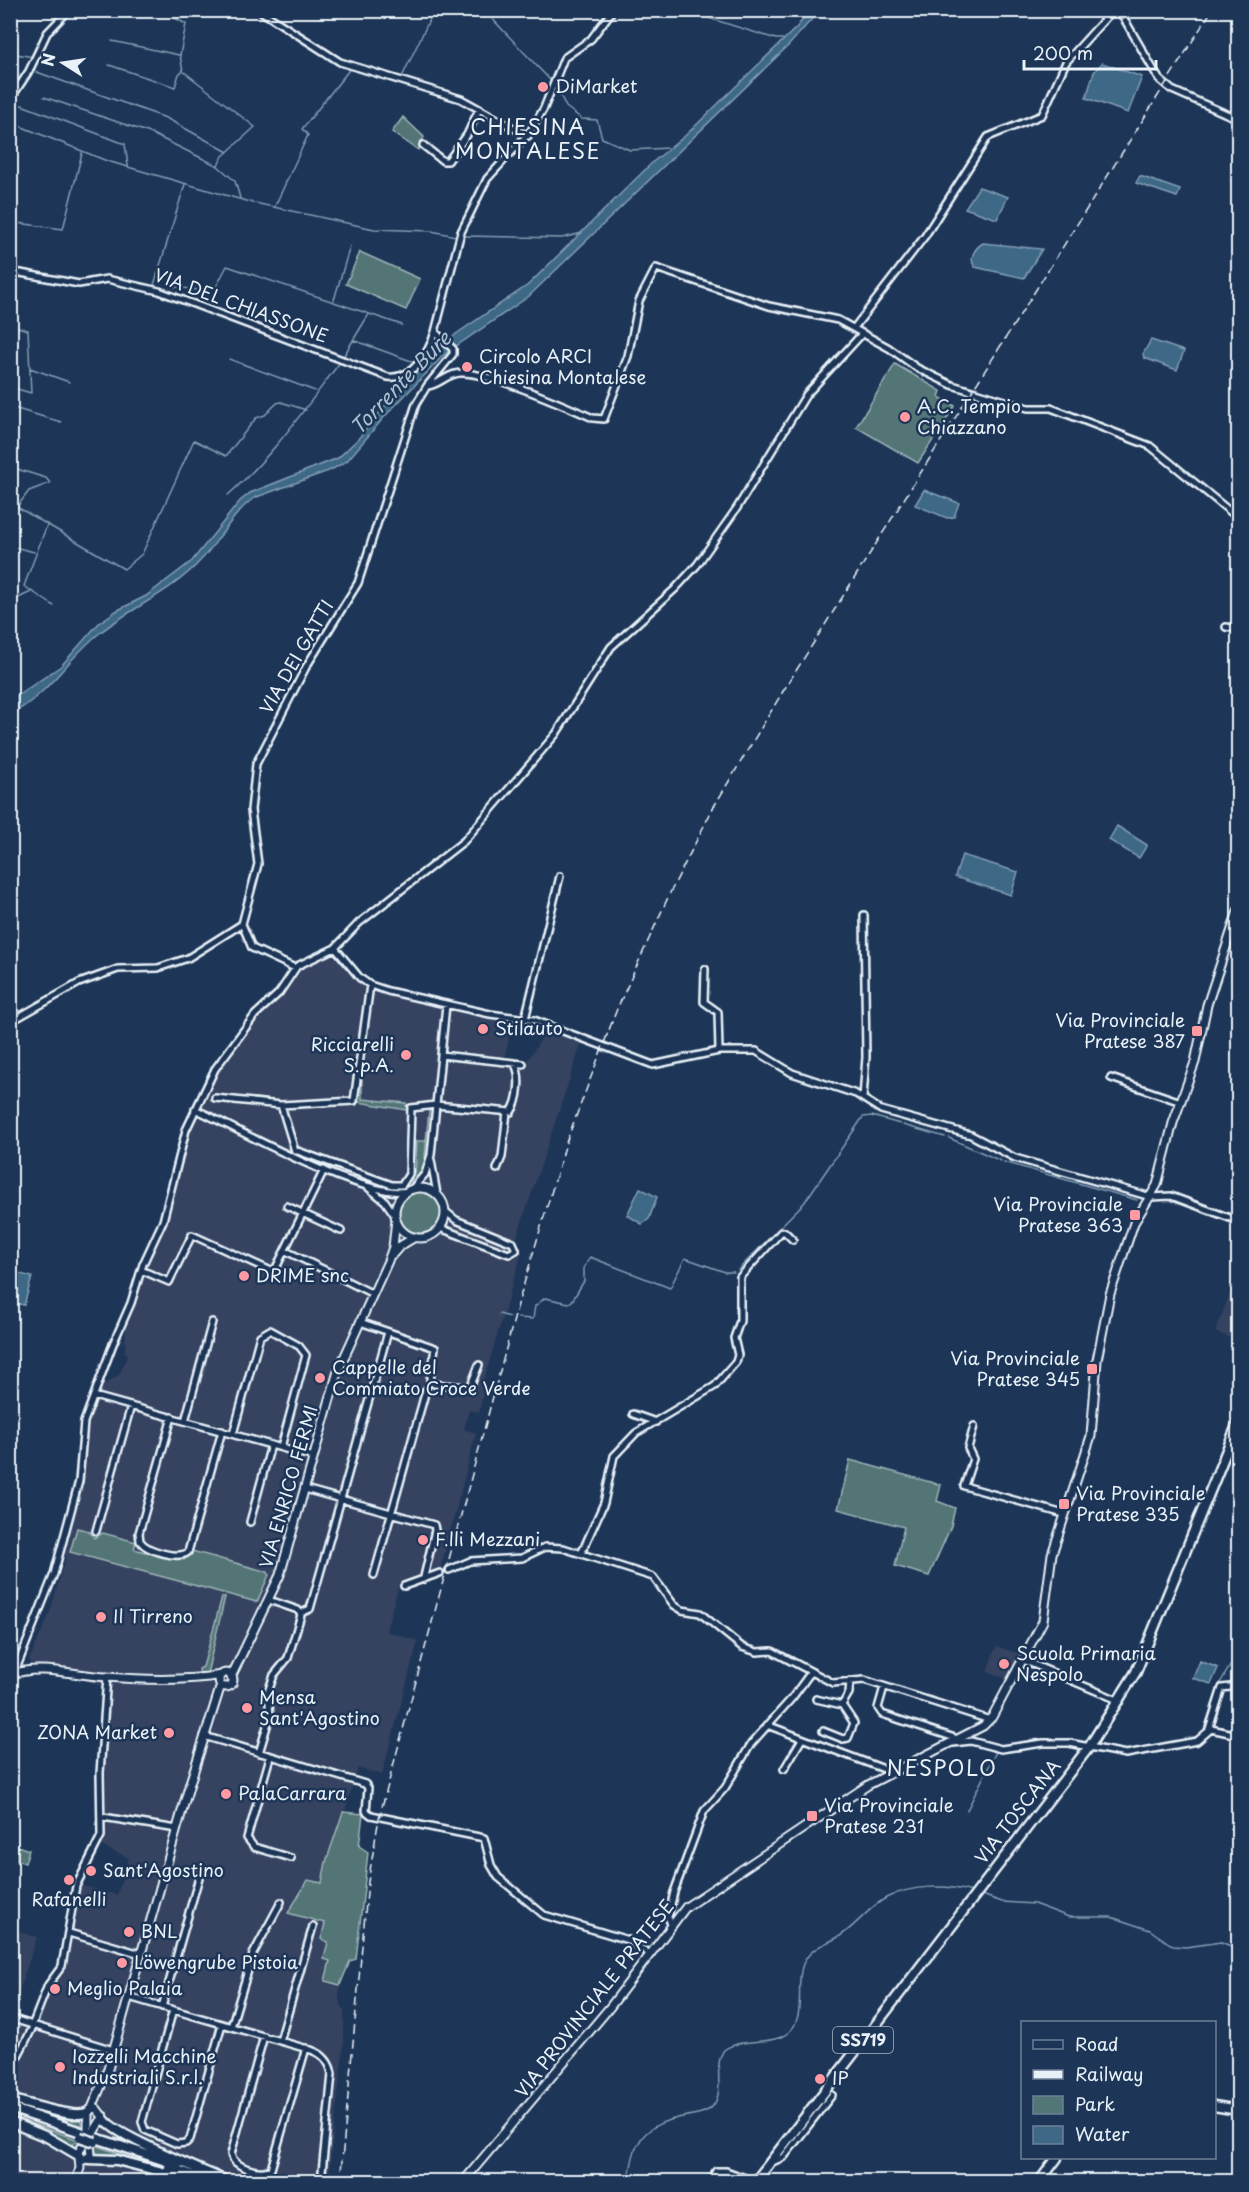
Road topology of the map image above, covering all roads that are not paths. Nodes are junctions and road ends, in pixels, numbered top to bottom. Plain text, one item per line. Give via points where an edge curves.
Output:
1 (69, 10) edge
2 (259, 10) edge
3 (613, 10) edge
4 (1113, 10) edge
5 (1119, 10) edge
6 (10, 100) edge
7 (479, 109) junction
8 (1239, 119) edge
9 (528, 136) junction
10 (423, 145) dead end
11 (10, 271) edge
12 (854, 328) junction
13 (435, 332) junction
14 (861, 334) junction
15 (427, 386) junction
16 (1239, 518) edge
17 (1226, 627) dead end
18 (1239, 629) edge
19 (560, 876) dead end
20 (1239, 911) edge
21 (864, 915) dead end
22 (242, 924) junction
23 (335, 948) junction
24 (295, 968) junction
25 (705, 969) dead end
26 (370, 985) junction
27 (446, 1005) junction
28 (525, 1019) junction
29 (10, 1022) edge
30 (719, 1051) junction
31 (441, 1055) junction
32 (514, 1063) junction
33 (523, 1064) dead end
34 (1111, 1078) dead end
35 (215, 1098) dead end
36 (862, 1098) junction
37 (1180, 1102) junction
38 (281, 1105) junction
39 (436, 1105) junction
40 (195, 1109) junction
41 (507, 1112) junction
42 (295, 1150) junction
43 (430, 1155) junction
44 (297, 1158) junction
45 (497, 1169) dead end
46 (324, 1170) junction
47 (366, 1185) junction
48 (411, 1190) junction
49 (437, 1194) junction
50 (1151, 1197) junction
51 (287, 1206) dead end
52 (445, 1211) junction
53 (304, 1214) junction
54 (396, 1218) junction
55 (1239, 1221) edge
56 (440, 1228) junction
57 (341, 1231) dead end
58 (415, 1237) junction
59 (793, 1240) dead end
60 (286, 1251) junction
61 (388, 1261) junction
62 (141, 1270) junction
63 (373, 1294) junction
64 (360, 1322) junction
65 (212, 1323) dead end
66 (387, 1332) junction
67 (479, 1365) dead end
68 (426, 1390) dead end
69 (94, 1396) junction
70 (130, 1406) junction
71 (633, 1414) dead end
72 (172, 1417) junction
73 (185, 1421) junction
74 (656, 1422) junction
75 (1239, 1423) edge
76 (974, 1426) dead end
77 (222, 1431) junction
78 (233, 1434) junction
79 (271, 1445) junction
80 (281, 1448) junction
81 (314, 1457) junction
82 (305, 1489) junction
83 (340, 1499) junction
84 (392, 1513) junction
85 (1064, 1514) junction
86 (250, 1522) dead end
87 (96, 1531) dead end
88 (581, 1554) junction
89 (449, 1570) dead end
90 (440, 1573) dead end
91 (374, 1575) dead end
92 (423, 1577) junction
93 (404, 1586) dead end
94 (269, 1600) junction
95 (301, 1613) junction
96 (1023, 1660) junction
97 (811, 1672) junction
98 (14, 1674) edge
99 (107, 1677) junction
100 (225, 1680) junction
101 (850, 1681) junction
102 (10, 1684) edge
103 (1239, 1686) edge
104 (884, 1687) junction
105 (1108, 1696) junction
106 (816, 1699) dead end
107 (1120, 1701) junction
108 (842, 1705) junction
109 (1112, 1713) junction
110 (990, 1720) junction
111 (767, 1725) junction
112 (1209, 1729) junction
113 (823, 1731) dead end
114 (1239, 1735) edge
115 (204, 1737) junction
116 (802, 1739) junction
117 (955, 1741) junction
118 (1089, 1747) junction
119 (259, 1753) junction
120 (270, 1756) junction
121 (784, 1769) dead end
122 (892, 1772) junction
123 (103, 1817) junction
124 (177, 1829) junction
125 (291, 1858) dead end
126 (200, 1874) dead end
127 (281, 1902) dead end
128 (671, 1924) junction
129 (313, 1926) dead end
130 (69, 1933) junction
131 (141, 1954) junction
132 (650, 1954) junction
133 (129, 1997) junction
134 (162, 2007) junction
135 (173, 2010) junction
136 (10, 2018) edge
137 (222, 2024) junction
138 (33, 2026) junction
139 (231, 2027) junction
140 (264, 2036) junction
141 (280, 2041) junction
142 (306, 2048) junction
143 (113, 2050) junction
144 (108, 2069) junction
145 (10, 2071) edge
146 (832, 2095) dead end
147 (10, 2099) edge
148 (1216, 2106) edge
149 (10, 2108) edge
150 (90, 2110) junction
151 (1239, 2110) edge
152 (10, 2113) edge
153 (102, 2115) junction
154 (10, 2122) edge
155 (88, 2137) junction
156 (81, 2157) junction
157 (1056, 2159) edge
158 (769, 2163) junction
159 (385, 2176) dead end
160 (712, 2176) dead end
161 (76, 2181) edge
162 (202, 2181) edge
163 (212, 2181) edge
164 (225, 2181) edge
165 (321, 2181) edge
166 (396, 2181) edge
167 (463, 2181) edge
168 (755, 2181) edge
169 (1040, 2181) edge

1 - 6 street via 47,33
2 - 7 street via 340,62 461,99
3 - 9 street via 591,39 564,58
4 - 12 street via 1066,62 1042,115 988,137 925,236
5 - 8 street via 1159,79 1172,90
7 - 9 street
7 - 10 street via 467,135 448,161
9 - 13 street via 489,175 463,229
11 - 13 street, VIA DEL CHIASSONE via 79,284 107,279 159,291 398,378 427,354
12 - 14 street
12 - 15 street via 827,316 769,306 656,268 639,301 628,356 604,419 466,373 453,374
13 - 15 street, VIA DEI GATTI via 453,349
14 - 16 street via 952,385 1024,407 1051,408 1150,446
14 - 23 street via 807,395 697,565 611,647 569,717 541,752 455,850 359,922
15 - 22 street, VIA DEI GATTI via 416,404 358,583 306,667 256,764 251,810 258,864
17 - 18 street
19 - 28 street
20 - 37 street, VIA PROVINCIALE PRATESE via 1218,967 1195,1062
21 - 36 street via 866,1057
22 - 24 street via 252,948
22 - 29 street via 189,958 158,968 118,969 79,984
23 - 24 street
23 - 26 street via 357,976
24 - 40 street via 215,1069
25 - 30 street via 704,1002 718,1012
26 - 27 street
26 - 38 street via 356,1100
27 - 28 street
27 - 31 street
28 - 30 street via 653,1065
30 - 36 street via 756,1051 792,1072
31 - 32 street
31 - 39 street
32 - 33 street
32 - 41 street via 519,1072 516,1103
34 - 37 street
35 - 38 street
36 - 50 street via 881,1110 971,1135 1015,1158
37 - 50 street, VIA PROVINCIALE PRATESE
38 - 42 street
39 - 41 street
39 - 42 street via 411,1108 409,1174 400,1186
39 - 43 street
40 - 44 street
40 - 62 street via 183,1140 163,1221
41 - 45 street
42 - 44 street
43 - 48 street via 425,1174
43 - 49 street
44 - 46 street
46 - 47 street
46 - 53 street
47 - 48 street via 390,1192
47 - 54 street via 382,1198
48 - 49 street via 425,1188
48 - 54 street via 398,1202
49 - 52 street
50 - 55 street via 1171,1196
50 - 85 street, VIA PROVINCIALE PRATESE via 1134,1223 1110,1294 1095,1371 1091,1436
51 - 53 street
52 - 56 street
52 - 56 street via 456,1220 513,1243 516,1250 509,1254
53 - 57 street
53 - 60 street
54 - 58 street via 403,1231
54 - 61 street
56 - 58 street via 428,1237
58 - 61 street via 400,1246
59 - 74 street via 781,1232 740,1277 740,1321 734,1338 738,1355 733,1366 712,1389
60 - 62 street via 271,1271 192,1235 169,1282
60 - 63 street
61 - 63 street, VIA ENRICO FERMI
62 - 69 street
63 - 64 street, VIA ENRICO FERMI
64 - 66 street
64 - 81 street, VIA ENRICO FERMI via 338,1371
65 - 73 street
66 - 67 street via 436,1349 430,1380 433,1384 467,1387
66 - 83 street
68 - 84 street
69 - 70 street
69 - 98 street via 82,1430 78,1487 54,1574
70 - 72 street
70 - 87 street
71 - 74 street
72 - 73 street
72 - 77 street via 139,1539 144,1546 179,1556 186,1553
73 - 77 street
74 - 88 street via 633,1436 612,1459 604,1503
75 - 107 main road, VIA TOSCANA / SS719 via 1144,1654
76 - 85 street via 968,1448 973,1460 964,1486
77 - 78 street
78 - 79 street
78 - 80 street via 257,1344 262,1333 270,1330 306,1353
79 - 80 street
79 - 86 street
80 - 81 street
81 - 82 street, VIA ENRICO FERMI
82 - 83 street
82 - 94 street, VIA ENRICO FERMI via 285,1562
83 - 84 street
83 - 95 street via 310,1609
84 - 91 street
84 - 92 street via 436,1528
85 - 96 street, VIA PROVINCIALE PRATESE via 1047,1576 1043,1621
88 - 89 street via 549,1546 522,1558 470,1561
88 - 97 street via 653,1577 674,1605 700,1613 741,1647 772,1651
90 - 92 street
92 - 93 street
94 - 95 street
94 - 100 street, VIA ENRICO FERMI
95 - 119 street via 288,1658 274,1675 268,1692 270,1716
96 - 105 street
96 - 110 street, VIA PROVINCIALE PRATESE
97 - 101 street via 833,1683
97 - 111 street
98 - 99 street via 43,1671
98 - 102 street
99 - 100 street
99 - 123 street via 100,1773
100 - 115 street, VIA ENRICO FERMI
101 - 104 street via 862,1680
101 - 108 street
103 - 112 street via 1222,1688
104 - 110 street
104 - 117 street via 880,1713
105 - 107 street
105 - 109 street
106 - 108 street
107 - 109 main road, VIA TOSCANA / SS719
108 - 113 street via 854,1723 848,1738
109 - 118 main road, VIA TOSCANA / SS719
110 - 117 street, VIA PROVINCIALE PRATESE
111 - 116 street
111 - 128 street via 725,1788 704,1811 674,1893 668,1917
112 - 114 street
112 - 118 street via 1197,1741 1126,1754
115 - 119 street
115 - 124 street
116 - 121 street
116 - 122 street
117 - 118 street via 973,1741 1001,1749 1052,1743
117 - 122 street, VIA PROVINCIALE PRATESE
118 - 158 main road, VIA TOSCANA / SS719
119 - 120 street
120 - 125 street via 247,1838 254,1847
120 - 132 street via 367,1786 365,1808 369,1815 484,1838 498,1877 544,1915 628,1940
122 - 128 street, VIA PROVINCIALE PRATESE via 848,1797 691,1903
123 - 124 street
123 - 130 street via 100,1841 76,1886
124 - 131 street
126 - 134 street
127 - 139 street via 253,1954
128 - 132 street, VIA PROVINCIALE PRATESE
129 - 141 street
130 - 131 street
130 - 138 street via 62,1966 48,1986
131 - 133 street
132 - 167 street, VIA PROVINCIALE PRATESE via 528,2107
133 - 134 street
133 - 143 street
134 - 135 street
135 - 137 street
135 - 137 street via 142,2119 145,2130 177,2144 188,2141
136 - 138 street
137 - 139 street
138 - 143 street
138 - 145 street
139 - 140 street
140 - 141 street
140 - 142 street via 232,2150 231,2159 237,2165 265,2172 271,2169
141 - 142 street
142 - 165 street via 325,2058 332,2074
143 - 144 street
144 - 150 street
144 - 153 street via 100,2102
146 - 158 street via 784,2157
147 - 150 main road via 83,2115
148 - 151 main road
149 - 155 main road
150 - 153 street
150 - 155 street
152 - 155 main road
153 - 155 street
153 - 164 main road via 106,2124 129,2137
154 - 156 main road
155 - 156 street
155 - 156 street via 91,2155
155 - 163 main road
155 - 164 main road
156 - 161 street
156 - 162 main road via 117,2160
157 - 169 main road
158 - 168 main road, VIA TOSCANA / SS719
159 - 166 street
160 - 168 street via 716,2171 726,2170

